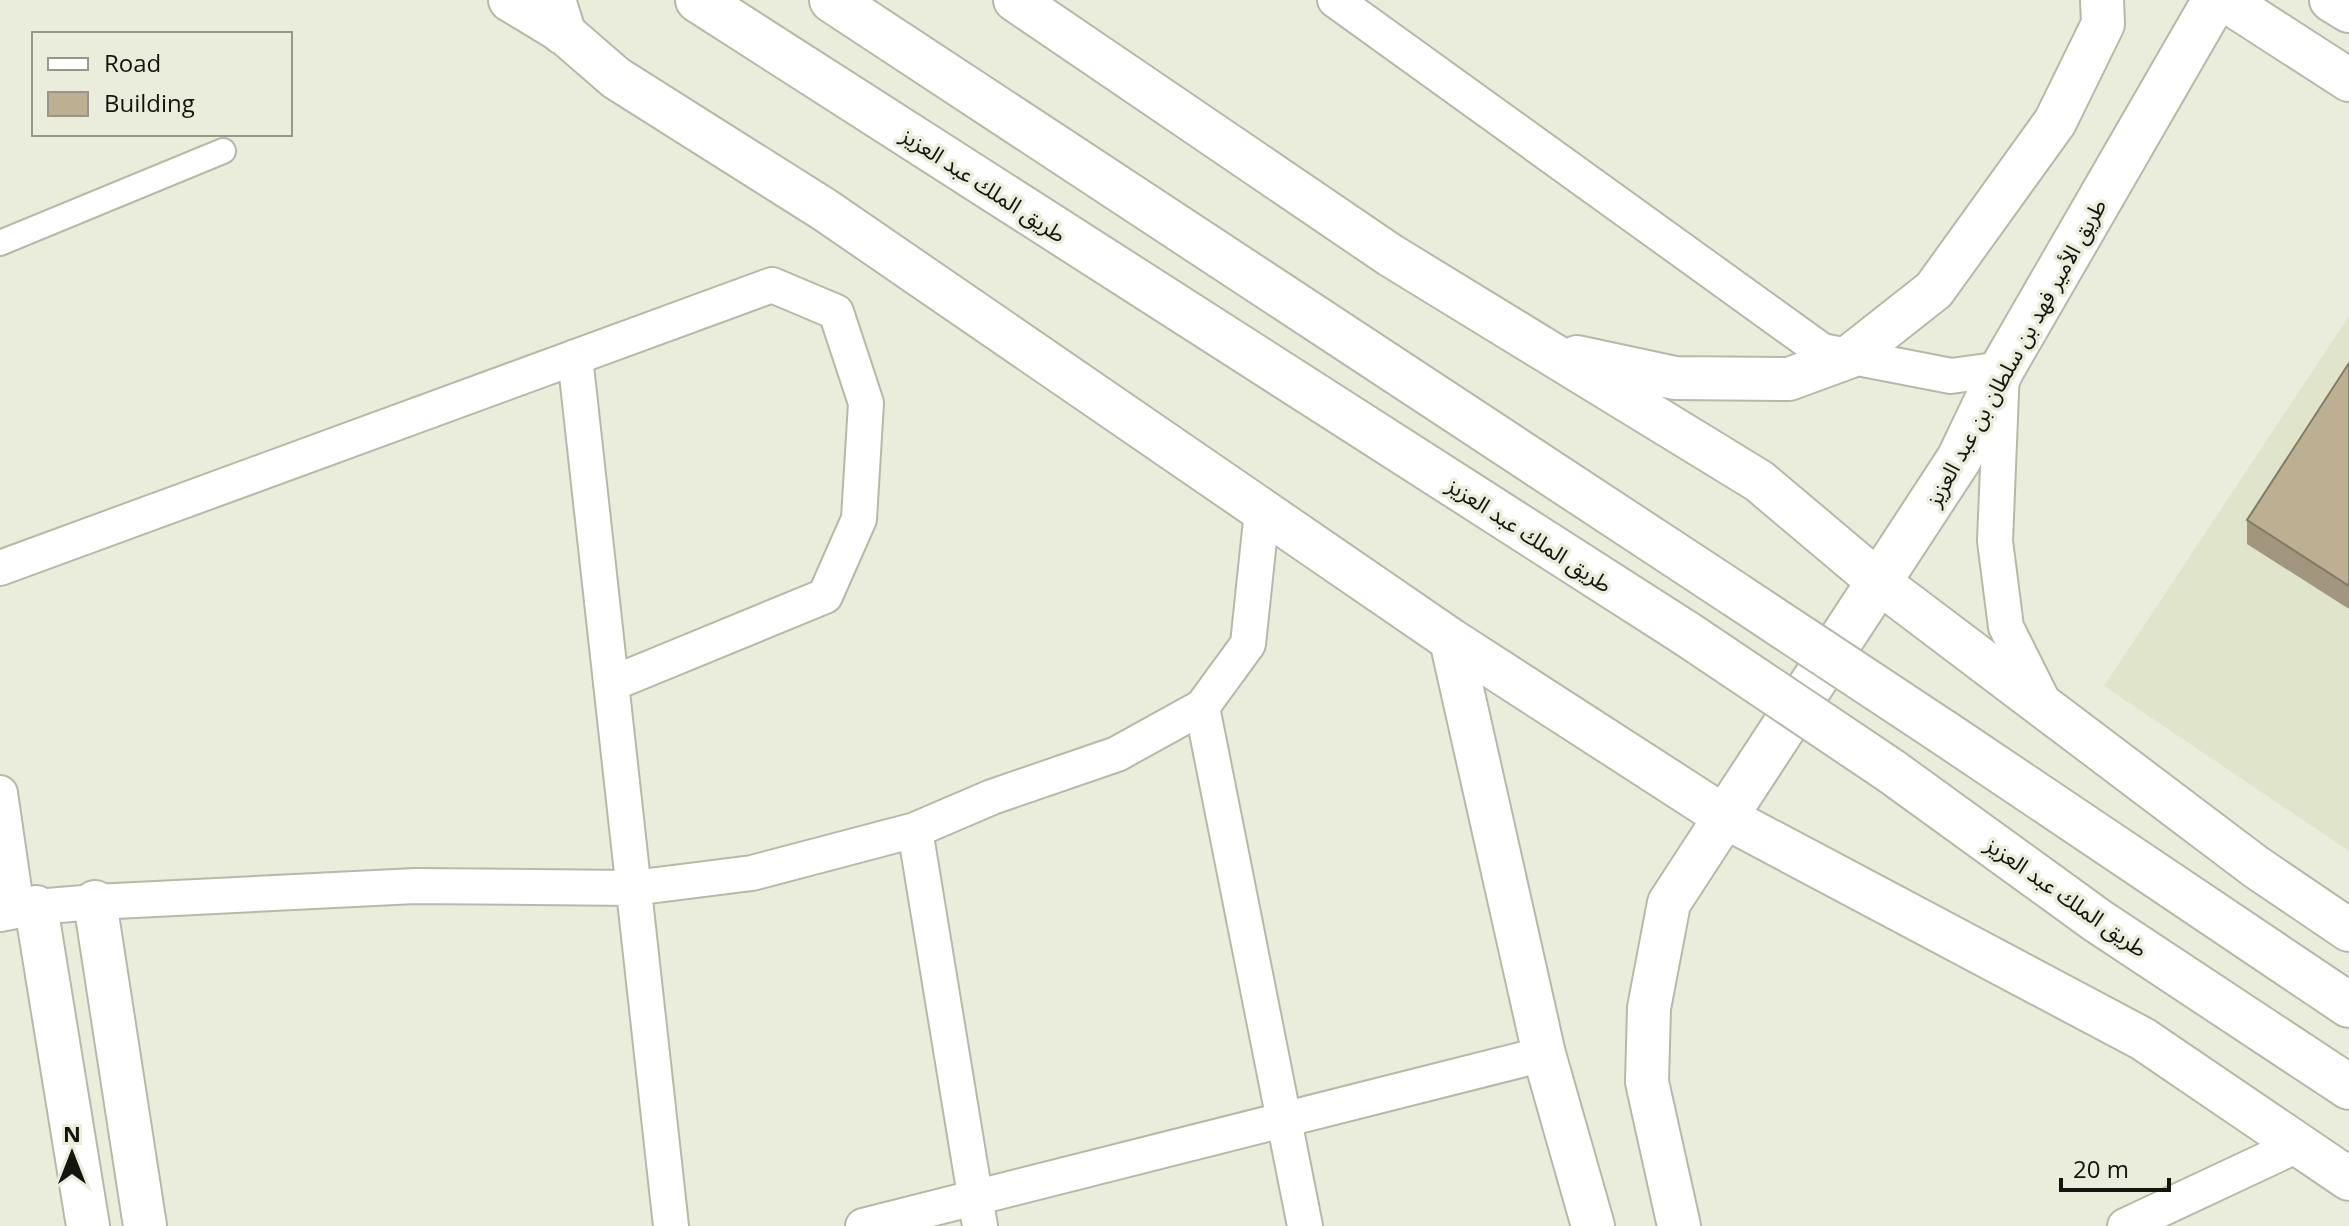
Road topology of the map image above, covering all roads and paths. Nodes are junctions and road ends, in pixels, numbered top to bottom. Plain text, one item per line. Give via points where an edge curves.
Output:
1 (510, 0) edge
2 (698, 0) edge
3 (832, 0) edge
4 (1015, 0) edge
5 (1335, 0) edge
6 (2102, 0) edge
7 (2215, 0) edge
8 (2225, 0) edge
9 (2331, 0) edge
10 (2349, 11) edge
11 (558, 16) edge
12 (2349, 80) edge
13 (223, 151) dead end
14 (0, 243) edge
15 (1548, 351) junction
16 (575, 357) junction
17 (1849, 357) junction
18 (2002, 369) junction
19 (1262, 511) junction
20 (0, 568) edge
21 (1880, 583) junction
22 (1451, 640) junction
23 (611, 684) junction
24 (1202, 707) junction
25 (2047, 709) junction
26 (0, 793) edge
27 (1725, 817) junction
28 (915, 830) junction
29 (633, 888) junction
30 (95, 902) junction
31 (18, 910) edge
32 (2349, 930) edge
33 (2349, 1005) edge
34 (1544, 1054) junction
35 (2349, 1087) edge
36 (1284, 1120) junction
37 (2300, 1144) junction
38 (2349, 1179) edge
39 (978, 1212) edge
40 (88, 1226) edge
41 (145, 1226) edge
42 (671, 1226) edge
43 (863, 1226) edge
44 (1305, 1226) edge
45 (1593, 1226) edge
46 (1679, 1226) edge
47 (2125, 1226) edge

1 - 11 street
2 - 35 main road, طريق الملك عبد العزيز, bridge via 1687,634 1891,771 2098,921
3 - 33 main road, bridge
4 - 15 street via 1390,255
5 - 17 street via 1822,351
6 - 17 street via 2103,24 2055,122 1934,290
7 - 18 main road, طريق الأمير فهد بن سلطان بن عبد العزيز
8 - 12 street
9 - 10 street
11 - 19 street via 616,78 825,210
13 - 14 street
15 - 17 street via 1675,378 1789,379
15 - 21 street via 1759,481
16 - 20 street
16 - 23 street
16 - 23 street via 772,285 836,312 866,403 859,519 825,596
17 - 18 street via 1951,376
18 - 21 main road, طريق الأمير فهد بن سلطان بن عبد العزيز via 1959,459
18 - 25 street via 1995,541 2006,627
19 - 22 street
19 - 24 street via 1248,644
21 - 25 street
21 - 27 main road, طريق الأمير فهد بن سلطان بن عبد العزيز
22 - 27 street
22 - 34 street
23 - 29 street
24 - 28 street via 1117,754
24 - 36 street
25 - 32 street via 2256,867
26 - 31 street
27 - 37 street via 2143,1039
27 - 46 street via 1669,903 1649,1008 1647,1082
28 - 29 street via 752,873
28 - 39 street
29 - 30 street via 415,886
29 - 42 street
30 - 31 street
30 - 41 street
31 - 40 street
34 - 36 street
34 - 45 street
36 - 39 street
36 - 44 street
37 - 38 street
37 - 47 street
39 - 43 street

